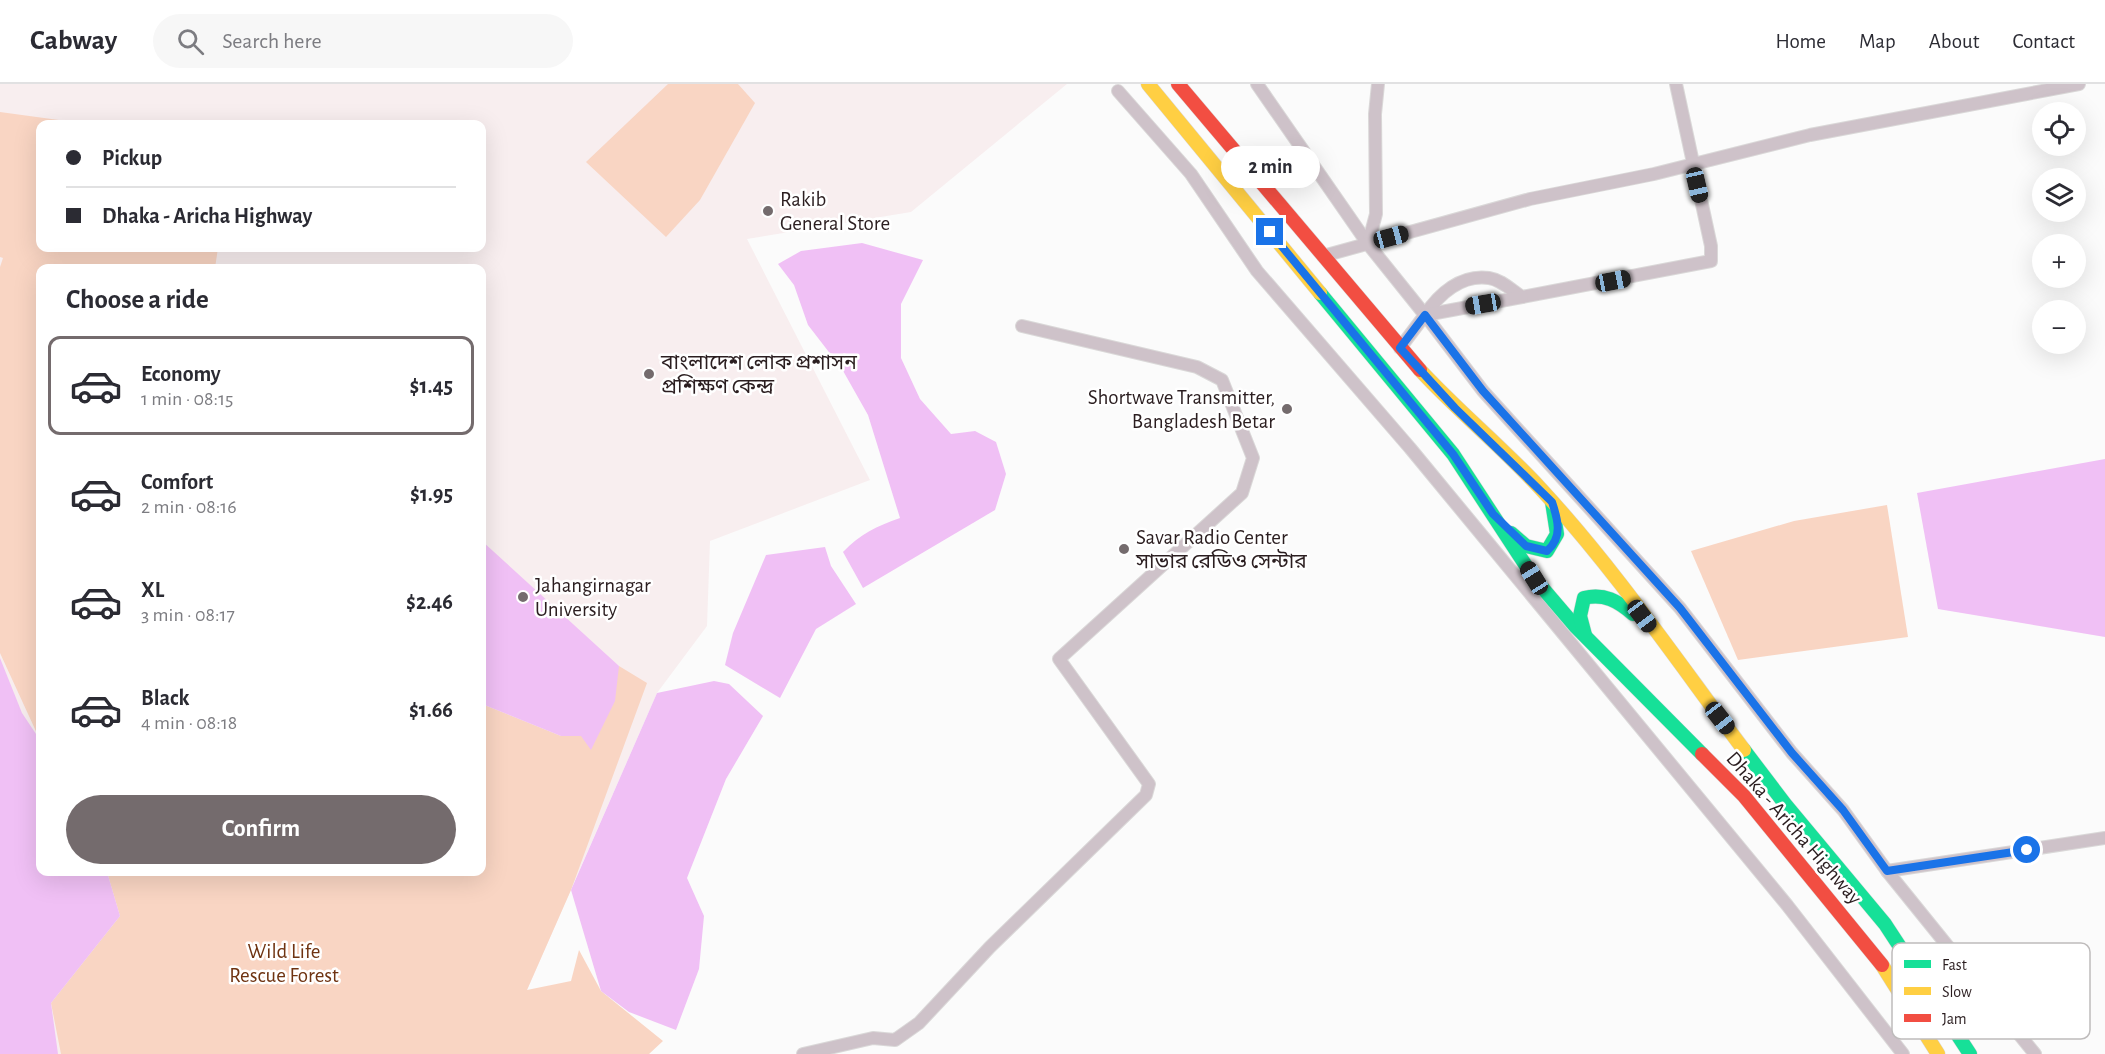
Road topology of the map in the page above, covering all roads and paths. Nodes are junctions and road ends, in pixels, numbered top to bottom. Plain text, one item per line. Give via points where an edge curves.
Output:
1 (1148, 84) edge
2 (1179, 84) edge
3 (1257, 84) edge
4 (1378, 84) edge
5 (1676, 84) edge
6 (2079, 84) edge
7 (1118, 91) dead end
8 (1692, 164) junction
9 (1368, 243) junction
10 (1323, 256) junction
11 (1522, 297) junction
12 (1425, 315) junction
13 (1022, 326) dead end
14 (1400, 348) junction
15 (1552, 502) junction
16 (1493, 514) junction
17 (1656, 634) junction
18 (1586, 638) junction
19 (2105, 838) edge
20 (1887, 871) junction
21 (1897, 943) edge
22 (1945, 943) edge
23 (1892, 978) edge
24 (1929, 1039) edge
25 (1960, 1039) edge
26 (2023, 1039) edge
27 (803, 1054) edge
28 (1903, 1054) edge
29 (1938, 1054) edge
30 (1970, 1054) edge
31 (2035, 1054) edge

1 - 16 highway, Dhaka - Aricha Highway via 1453,454
2 - 10 highway, Dhaka - Aricha Highway
3 - 9 street
4 - 9 street via 1376,214
5 - 8 street
6 - 8 street via 1810,135
7 - 28 street via 1191,174 1257,271 1410,448 1787,905
8 - 9 street via 1530,200
8 - 11 street via 1713,256 1708,263
9 - 10 street
9 - 12 street
10 - 14 highway, Dhaka - Aricha Highway
11 - 12 street
11 - 12 street via 1488,278 1476,280 1449,287
12 - 14 street
12 - 20 street via 1483,391 1680,608 1792,753 1843,810
13 - 27 street via 1197,367 1222,380 1253,458 1242,493 1059,659 1149,784 1146,795 918,1023 895,1040 873,1038
14 - 15 highway, Dhaka - Aricha Highway via 1455,408
15 - 16 highway via 1558,535 1547,551 1526,546
15 - 17 highway, Dhaka - Aricha Highway
16 - 18 highway, Dhaka - Aricha Highway via 1534,578
17 - 18 highway via 1624,605 1608,596 1593,595 1584,598 1579,607
17 - 21 highway, Dhaka - Aricha Highway via 1785,804
18 - 23 highway, Dhaka - Aricha Highway via 1744,796
19 - 20 street
20 - 22 street
24 - 29 highway, Dhaka - Aricha Highway
25 - 30 highway, Dhaka - Aricha Highway
26 - 31 street

